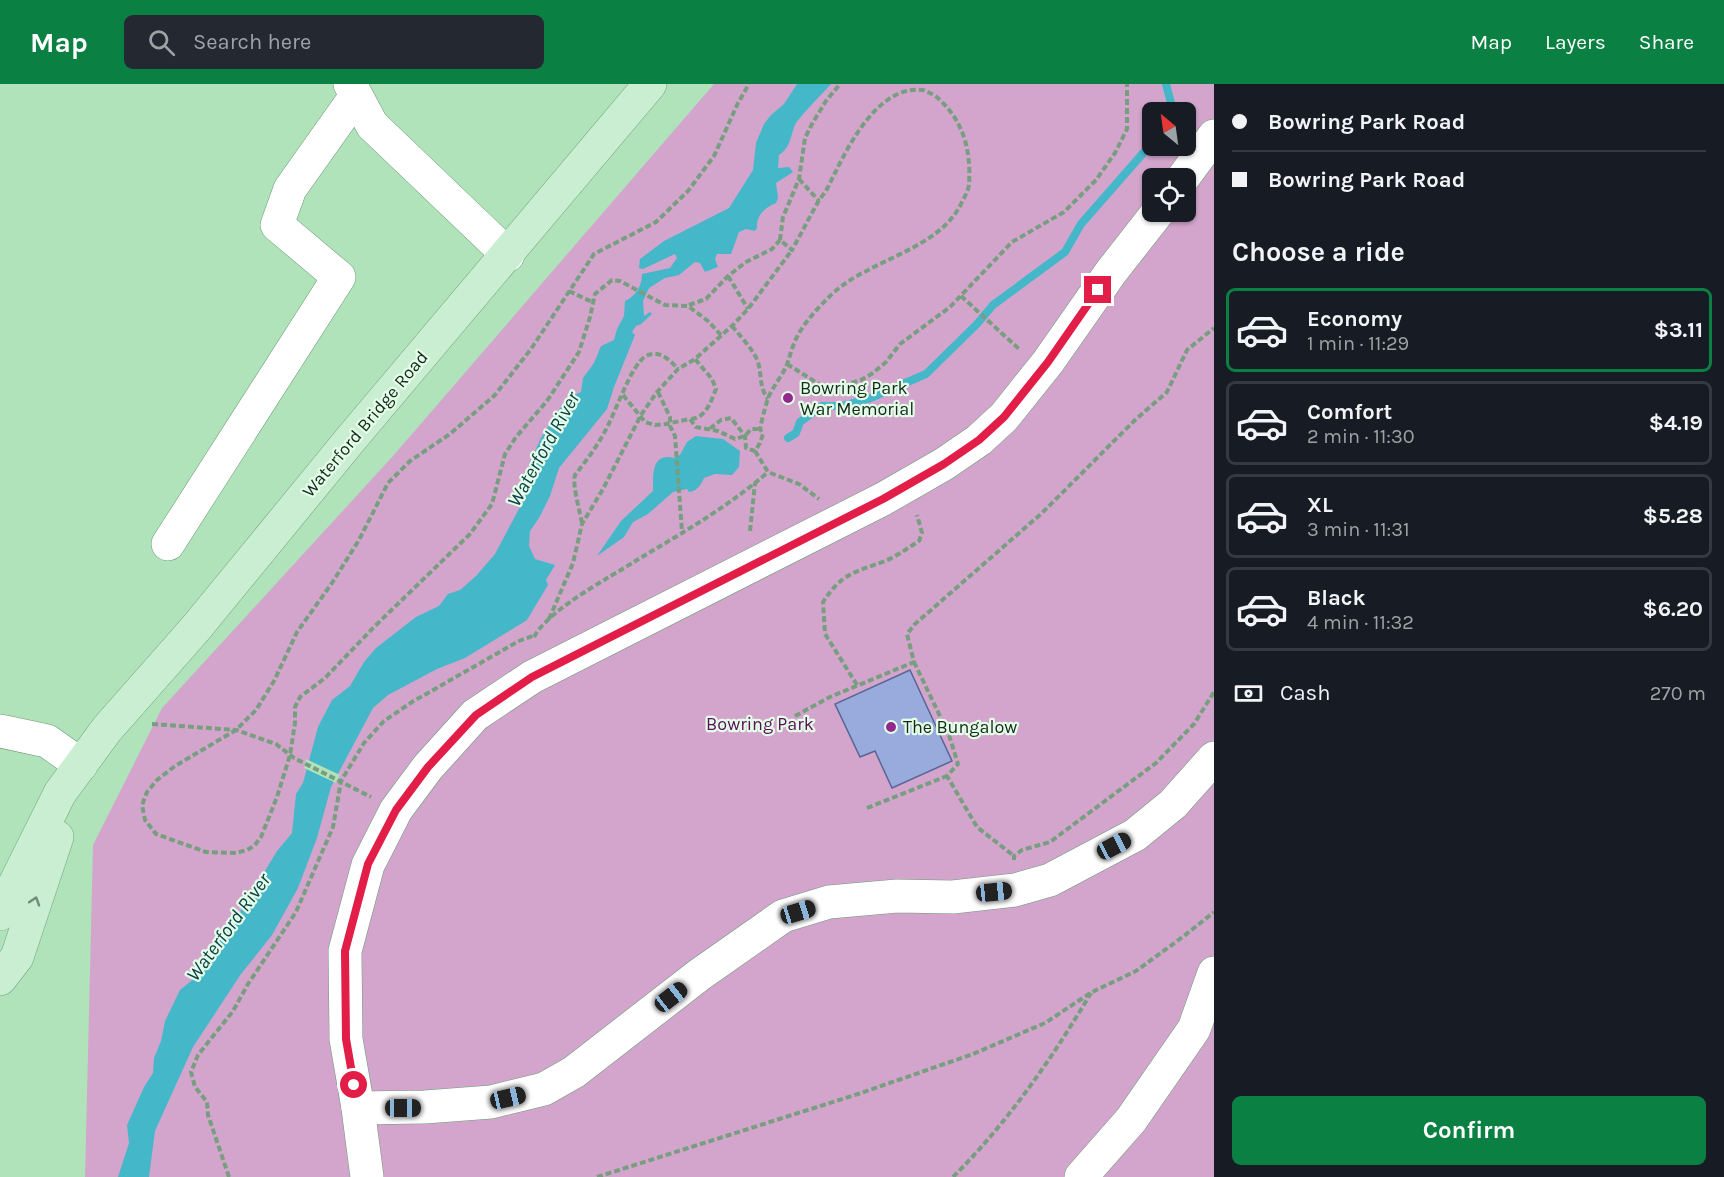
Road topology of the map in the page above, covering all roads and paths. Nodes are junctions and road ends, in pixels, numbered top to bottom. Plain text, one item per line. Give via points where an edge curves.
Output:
1 (650, 84) edge
2 (749, 84) edge
3 (840, 84) edge
4 (1126, 84) edge
5 (353, 90) edge
6 (1214, 136) edge
7 (1190, 168) edge
8 (799, 179) junction
9 (819, 201) junction
10 (1150, 222) edge
11 (780, 240) junction
12 (792, 250) junction
13 (507, 255) junction
14 (728, 276) junction
15 (568, 291) junction
16 (961, 296) junction
17 (592, 302) junction
18 (688, 306) junction
19 (748, 309) junction
20 (732, 326) junction
21 (994, 326) dead end
22 (1214, 328) edge
23 (721, 334) junction
24 (695, 359) junction
25 (787, 364) junction
26 (678, 369) junction
27 (657, 392) junction
28 (623, 395) junction
29 (768, 399) junction
30 (641, 415) junction
31 (690, 419) junction
32 (672, 423) junction
33 (760, 429) junction
34 (708, 430) junction
35 (745, 436) junction
36 (755, 451) junction
37 (768, 472) junction
38 (755, 483) junction
39 (903, 487) junction
40 (839, 521) junction
41 (582, 524) junction
42 (682, 532) junction
43 (168, 544) dead end
44 (750, 565) junction
45 (549, 619) junction
46 (914, 662) junction
47 (857, 686) junction
48 (1214, 692) edge
49 (795, 716) dead end
50 (151, 724) dead end
51 (236, 730) junction
52 (0, 731) edge
53 (292, 756) junction
54 (1214, 759) edge
55 (81, 765) junction
56 (947, 776) junction
57 (339, 780) junction
58 (867, 808) dead end
59 (1014, 856) junction
60 (1015, 890) junction
61 (1214, 912) edge
62 (0, 914) edge
63 (1214, 973) edge
64 (0, 979) edge
65 (1092, 992) junction
66 (360, 1120) junction
67 (229, 1177) edge
68 (367, 1177) edge
69 (597, 1177) edge
70 (953, 1177) edge
71 (1081, 1177) edge

1 - 13 main road, Waterford Bridge Road
2 - 15 path via 714,156 688,191 656,222 594,254
3 - 8 path via 805,138
4 - 16 path via 1127,129 1096,180 1064,212 1012,242
5 - 13 street via 372,125
5 - 43 street via 290,189 277,225 339,277
6 - 7 street
8 - 9 path
8 - 11 path via 783,217
9 - 12 path
9 - 25 path via 871,108 902,86 917,87 939,99 958,122 967,141 969,188 958,212 915,246 848,280 828,297 797,337
10 - 39 street via 1004,417 979,440
11 - 12 path
11 - 14 path
12 - 19 path
13 - 55 main road, Waterford Bridge Road via 107,729
14 - 18 path via 706,299
14 - 19 path
15 - 17 path
15 - 51 path via 531,349 495,395 450,434 410,461 388,483 332,583 297,632 274,681 256,710
16 - 21 path
16 - 25 path via 861,381 825,388
17 - 18 path via 595,294 612,280 665,305
17 - 53 path via 579,352 506,454 492,504 470,534 325,678 300,697 295,707
18 - 23 path
19 - 20 path
20 - 23 path
20 - 29 path via 758,363 761,386
22 - 46 path via 1187,350 1167,392 1042,513 915,624 908,634
23 - 24 path
24 - 26 path
24 - 31 path via 716,389 705,411
25 - 29 path
26 - 27 path
26 - 28 path via 661,354 646,356 631,375
27 - 30 path
27 - 32 path
28 - 30 path
28 - 41 path via 603,435 575,476
29 - 33 path
30 - 32 path via 645,422 654,425
30 - 41 path
31 - 32 path
31 - 34 path via 696,427
32 - 42 path
33 - 35 path via 751,429
33 - 36 path via 763,434
34 - 35 path via 735,439
34 - 35 path via 731,418
35 - 36 path via 746,448
36 - 37 path
37 - 38 path
37 - 40 path via 799,484 833,510
38 - 42 path
38 - 44 path
39 - 40 street
39 - 47 path via 921,526 919,541 842,578 823,602 825,634
40 - 44 street
41 - 45 path via 573,563
42 - 45 path
44 - 66 street via 532,677 476,715 428,767 396,810 368,864 345,951 346,1039
45 - 57 path via 535,635 446,681 384,721
46 - 47 path
46 - 56 path via 949,735 958,764
47 - 49 path
48 - 59 path via 1194,724 1156,763 1050,842
50 - 51 path
51 - 53 path via 276,744
51 - 53 path via 175,766 147,792 142,805 145,820 156,834 206,852 236,853 254,846
52 - 55 street via 47,741
53 - 57 path
54 - 60 street via 1173,804 1135,835 1050,880
55 - 62 main road, Waterford Bridge Road via 60,793
64 -> 55 main road, Waterford Bridge Road via 17,957
56 - 58 path
56 - 59 path via 977,827
57 - 67 path via 333,827 296,912 233,1011 198,1055 191,1072 195,1087 207,1102
59 - 60 path
60 - 66 street via 829,902 783,916 574,1072 544,1089 491,1102 425,1107
61 - 65 path via 1136,971
63 - 71 street via 1194,1029 1131,1120
65 - 69 path via 1045,1023 973,1054
65 - 70 path via 1026,1093 984,1146
66 - 68 street

